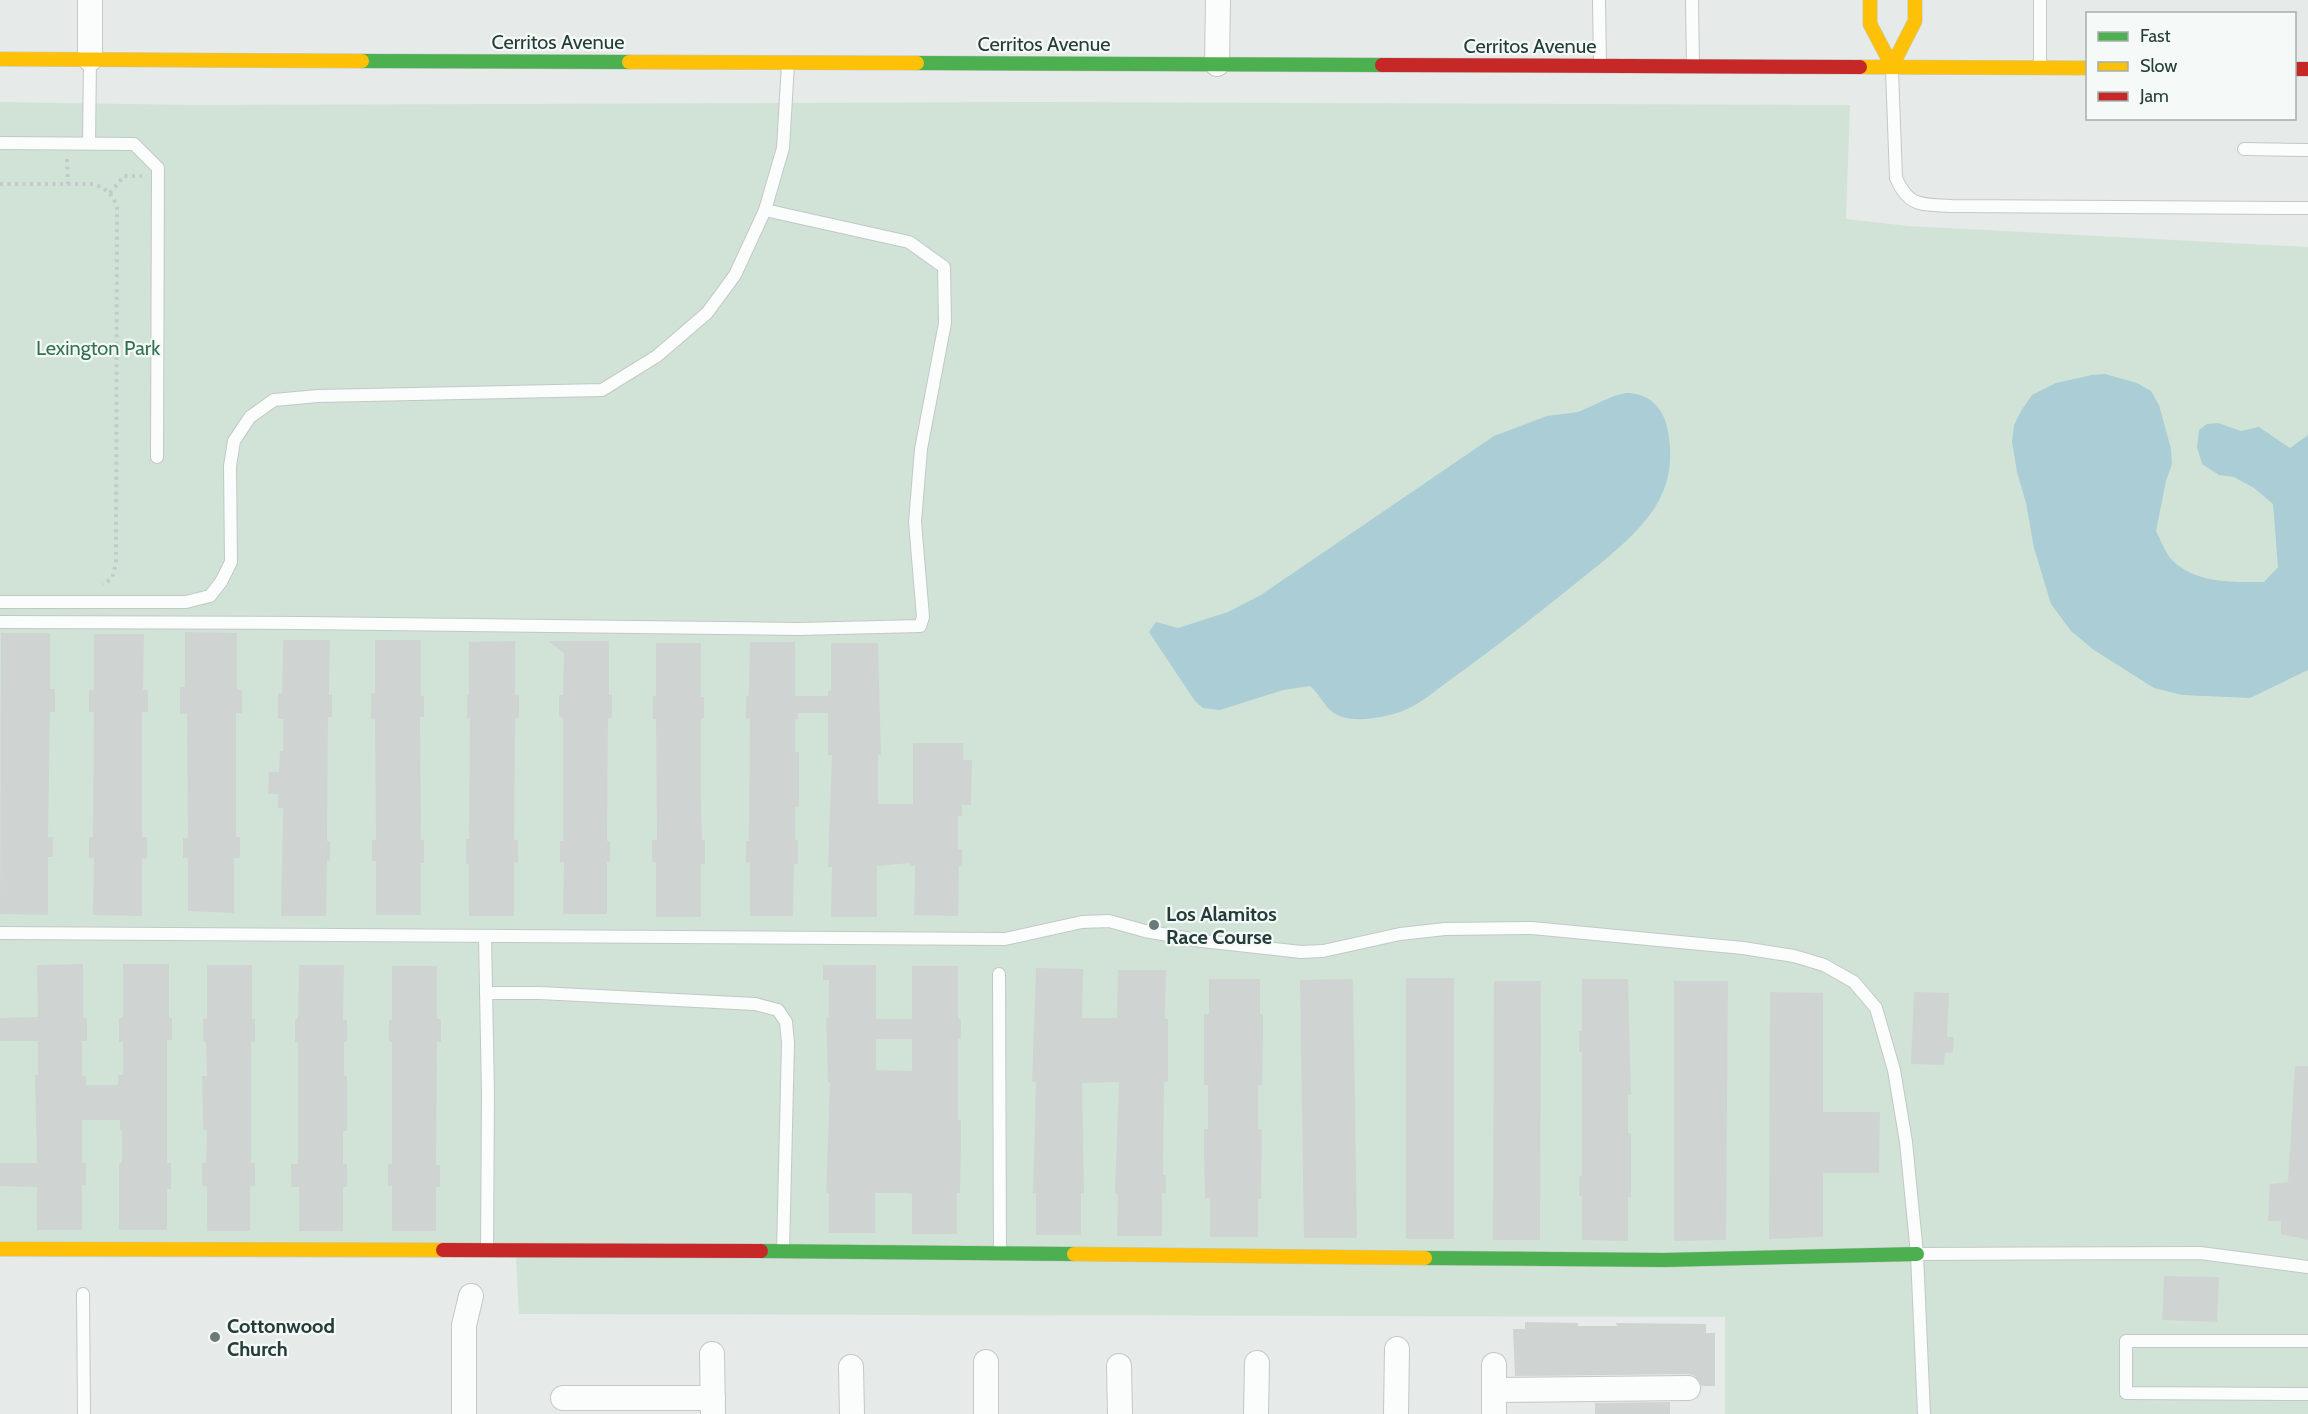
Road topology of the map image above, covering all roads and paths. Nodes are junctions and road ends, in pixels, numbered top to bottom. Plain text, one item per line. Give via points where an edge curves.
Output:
1 (90, 0) edge
2 (1218, 0) edge
3 (1599, 0) edge
4 (1692, 0) edge
5 (1870, 0) edge
6 (1915, 0) edge
7 (2040, 0) edge
8 (0, 59) edge
9 (90, 59) junction
10 (788, 62) junction
11 (1218, 64) junction
12 (1600, 65) junction
13 (1693, 66) junction
14 (1892, 66) junction
15 (2040, 67) junction
16 (2086, 68) edge
17 (0, 143) edge
18 (67, 143) junction
19 (89, 143) junction
20 (2244, 149) dead end
21 (2308, 150) edge
22 (158, 176) junction
23 (0, 184) edge
24 (68, 184) junction
25 (110, 193) junction
26 (2308, 208) edge
27 (765, 210) junction
28 (158, 457) dead end
29 (100, 586) dead end
30 (0, 602) edge
31 (0, 622) edge
32 (0, 933) edge
33 (485, 936) junction
34 (999, 974) dead end
35 (486, 993) junction
36 (0, 1249) edge
37 (487, 1251) junction
38 (783, 1252) junction
39 (999, 1254) junction
40 (1917, 1254) junction
41 (2308, 1267) edge
42 (83, 1294) dead end
43 (471, 1296) dead end
44 (2308, 1341) edge
45 (1397, 1349) dead end
46 (712, 1354) dead end
47 (986, 1362) dead end
48 (1257, 1363) dead end
49 (1494, 1365) dead end
50 (1119, 1366) dead end
51 (851, 1367) dead end
52 (1688, 1388) dead end
53 (2308, 1394) edge
54 (563, 1398) dead end
55 (1494, 1402) edge
56 (713, 1406) edge
57 (84, 1414) edge
58 (464, 1414) edge
59 (852, 1414) edge
60 (986, 1414) edge
61 (1120, 1414) edge
62 (1256, 1414) edge
63 (1396, 1414) edge
64 (1924, 1414) edge

1 - 9 street
2 - 11 street
3 - 12 lane
4 - 13 lane
5 - 14 main road via 1870,24
6 - 14 main road via 1915,21
7 - 15 lane
8 - 9 main road, Cerritos Avenue
9 - 10 main road, Cerritos Avenue
9 - 19 lane
10 - 11 main road, Cerritos Avenue
10 - 27 lane via 783,148
11 - 12 main road, Cerritos Avenue
12 - 13 main road, Cerritos Avenue
13 - 14 main road, Cerritos Avenue
14 - 15 main road, Cerritos Avenue
14 - 26 lane via 1896,178 1903,195 1918,204
15 - 16 main road, Cerritos Avenue
17 - 18 lane
18 - 19 lane
18 - 24 path
19 - 22 lane via 134,144 158,168
20 - 21 lane
22 - 25 path via 124,176
22 - 28 lane
23 - 24 path
24 - 25 path via 93,184
25 - 29 path via 117,208 116,563 112,578
27 - 30 lane via 735,275 707,313 657,356 602,390 318,396 274,400 258,411 234,441 230,466 231,562 210,596 186,602
27 - 31 lane via 909,242 944,267 945,323 921,449 915,522 923,617 920,626 798,629
32 - 33 lane
33 - 35 lane
33 - 40 lane via 1005,939 1082,922 1109,921 1202,941 1301,952 1445,929 1533,928 1794,956 1824,965 1854,982 1876,1008 1894,1070
34 - 39 lane
35 - 37 lane
35 - 38 lane via 755,1004 778,1010 786,1022 788,1043
36 - 37 main road
37 - 38 main road
38 - 39 main road
39 - 40 main road via 1664,1260
40 - 41 lane via 2200,1253
40 - 64 lane
42 - 57 lane
43 - 58 street via 464,1325
44 - 53 lane via 2126,1341 2126,1393
45 - 63 street
46 - 56 street
47 - 60 street
48 - 62 street
49 - 55 street
50 - 61 street
51 - 59 street
52 - 55 street
54 - 56 street

